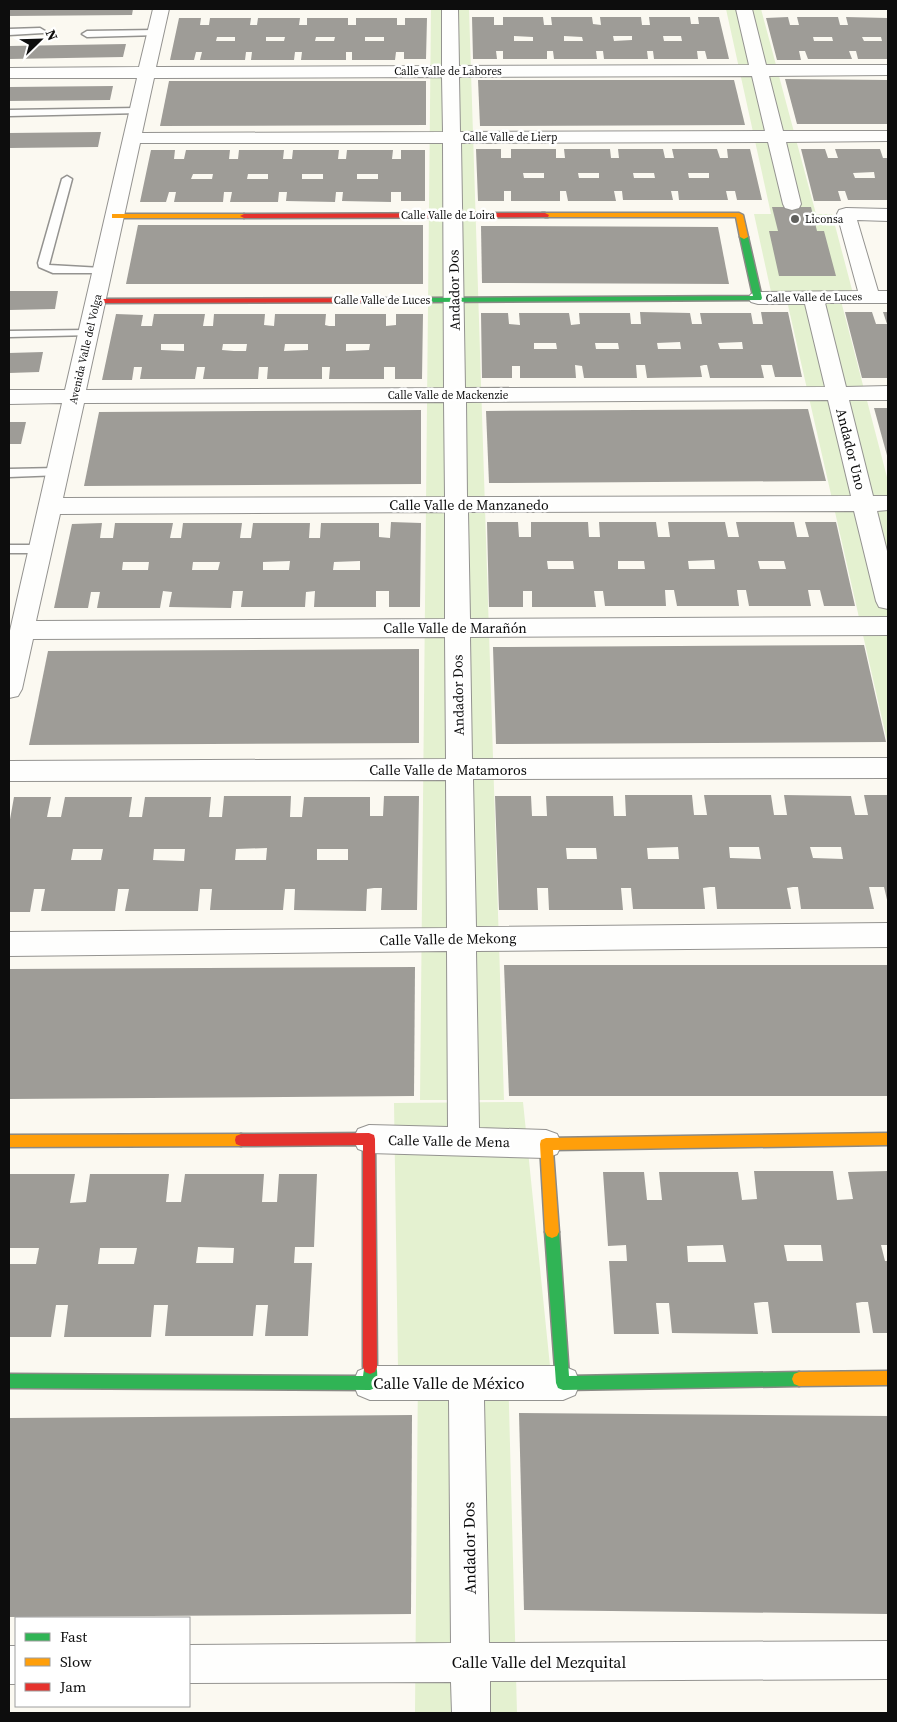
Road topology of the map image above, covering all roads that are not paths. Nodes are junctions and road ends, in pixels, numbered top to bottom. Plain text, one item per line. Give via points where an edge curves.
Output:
1 (161, 9) edge
2 (180, 9) edge
3 (450, 9) edge
4 (744, 9) edge
5 (40, 31) dead end
6 (9, 32) edge
7 (156, 33) junction
8 (87, 34) dead end
9 (759, 70) junction
10 (888, 70) edge
11 (451, 71) junction
12 (9, 73) edge
13 (147, 73) junction
14 (138, 111) junction
15 (9, 113) edge
16 (775, 136) junction
17 (888, 136) edge
18 (452, 137) junction
19 (132, 138) junction
20 (67, 180) dead end
21 (792, 204) dead end
22 (888, 214) edge
23 (453, 215) junction
24 (115, 216) junction
25 (748, 255) joint
26 (102, 271) junction
27 (813, 297) junction
28 (879, 297) edge
29 (758, 298) junction
30 (454, 300) junction
31 (96, 301) junction
32 (88, 333) junction
33 (9, 334) edge
34 (888, 392) edge
35 (837, 393) junction
36 (455, 395) junction
37 (74, 397) junction
38 (9, 398) edge
39 (57, 472) junction
40 (9, 473) edge
41 (864, 503) junction
42 (888, 503) edge
43 (456, 505) junction
44 (50, 506) junction
45 (9, 549) edge
46 (40, 549) junction
47 (888, 601) edge
48 (888, 626) edge
49 (457, 628) junction
50 (22, 630) junction
51 (9, 689) edge
52 (888, 768) edge
53 (459, 770) junction
54 (9, 771) edge
55 (888, 935) edge
56 (461, 939) junction
57 (9, 944) edge
58 (369, 1139) junction
59 (888, 1139) edge
60 (9, 1141) edge
61 (464, 1141) junction
62 (546, 1144) junction
63 (888, 1378) edge
64 (9, 1381) edge
65 (564, 1382) junction
66 (370, 1383) junction
67 (466, 1383) junction
68 (888, 1660) edge
69 (470, 1662) junction
70 (190, 1664) edge
71 (471, 1713) edge

1 - 2 street
1 - 7 street, Avenida Valle del Volga
3 - 11 street, Andador Dos
4 - 9 street
5 - 6 lane
7 - 8 lane
7 - 13 street, Avenida Valle del Volga
9 - 10 street, Calle Valle de Labores
9 - 11 street, Calle Valle de Labores
9 - 16 street
11 - 13 street, Calle Valle de Labores
11 - 18 street, Andador Dos
12 - 13 street, Calle Valle de Labores
13 - 14 street, Avenida Valle del Volga
14 - 15 lane
14 - 19 street, Avenida Valle del Volga
16 - 17 street, Calle Valle de Lierp
16 - 18 street, Calle Valle de Lierp
16 - 21 street
18 - 19 street, Calle Valle de Lierp
18 - 23 street, Andador Dos
19 - 24 street, Avenida Valle del Volga
20 - 26 lane via 44,267
22 - 28 street, Calle Valle de Luces via 846,214 858,254
23 - 24 street, Calle Valle de Loira
23 - 25 street, Calle Valle de Loira via 739,214
23 - 30 street, Andador Dos
24 - 26 street, Avenida Valle del Volga
25 - 29 street, Calle Valle de Luces
26 - 31 street, Avenida Valle del Volga
27 - 28 street, Calle Valle de Luces
27 - 29 street, Calle Valle de Luces
27 - 35 street, Andador Uno
29 - 30 street, Calle Valle de Luces
30 - 31 street, Calle Valle de Luces
30 - 36 street, Andador Dos
31 - 32 street, Avenida Valle del Volga
32 - 33 lane
32 - 37 street, Avenida Valle del Volga
34 - 35 street, Calle Valle de Mackenzie
35 - 36 street, Calle Valle de Mackenzie
35 - 41 street, Andador Uno
36 - 37 street, Calle Valle de Mackenzie
36 - 43 street, Andador Dos
37 - 38 street, Calle Valle de Mackenzie
37 - 39 street, Avenida Valle del Volga
39 - 40 lane
39 - 44 street, Avenida Valle del Volga
41 - 42 street, Calle Valle de Manzanedo
41 - 43 street, Calle Valle de Manzanedo
41 - 47 street, Andador Uno
43 - 44 street, Calle Valle de Manzanedo
43 - 49 street, Andador Dos
44 - 46 street, Avenida Valle del Volga
45 - 46 lane
46 - 50 street, Avenida Valle del Volga
48 - 49 street, Calle Valle de Marañón
49 - 50 street, Calle Valle de Marañón
49 - 53 street, Andador Dos
50 - 51 street, Avenida Valle del Volga
52 - 53 street, Calle Valle de Matamoros
53 - 54 street, Calle Valle de Matamoros
53 - 56 street, Andador Dos
55 - 56 street, Calle Valle de Mekong
56 - 57 street, Calle Valle de Mekong
56 - 61 street, Andador Dos
58 - 60 street, Calle Valle de Mena
58 - 61 street, Calle Valle de Mena
58 - 66 street
59 - 62 street, Calle Valle de Mena
61 - 62 street, Calle Valle de Mena
62 - 65 street
63 - 65 street, Calle Valle de México
64 - 66 street, Calle Valle de México
65 - 67 street, Calle Valle de México
66 - 67 street, Calle Valle de México
67 - 69 street, Andador Dos
68 - 69 street, Calle Valle del Mezquital
69 - 70 street, Calle Valle del Mezquital
69 - 71 street, Andador Dos

